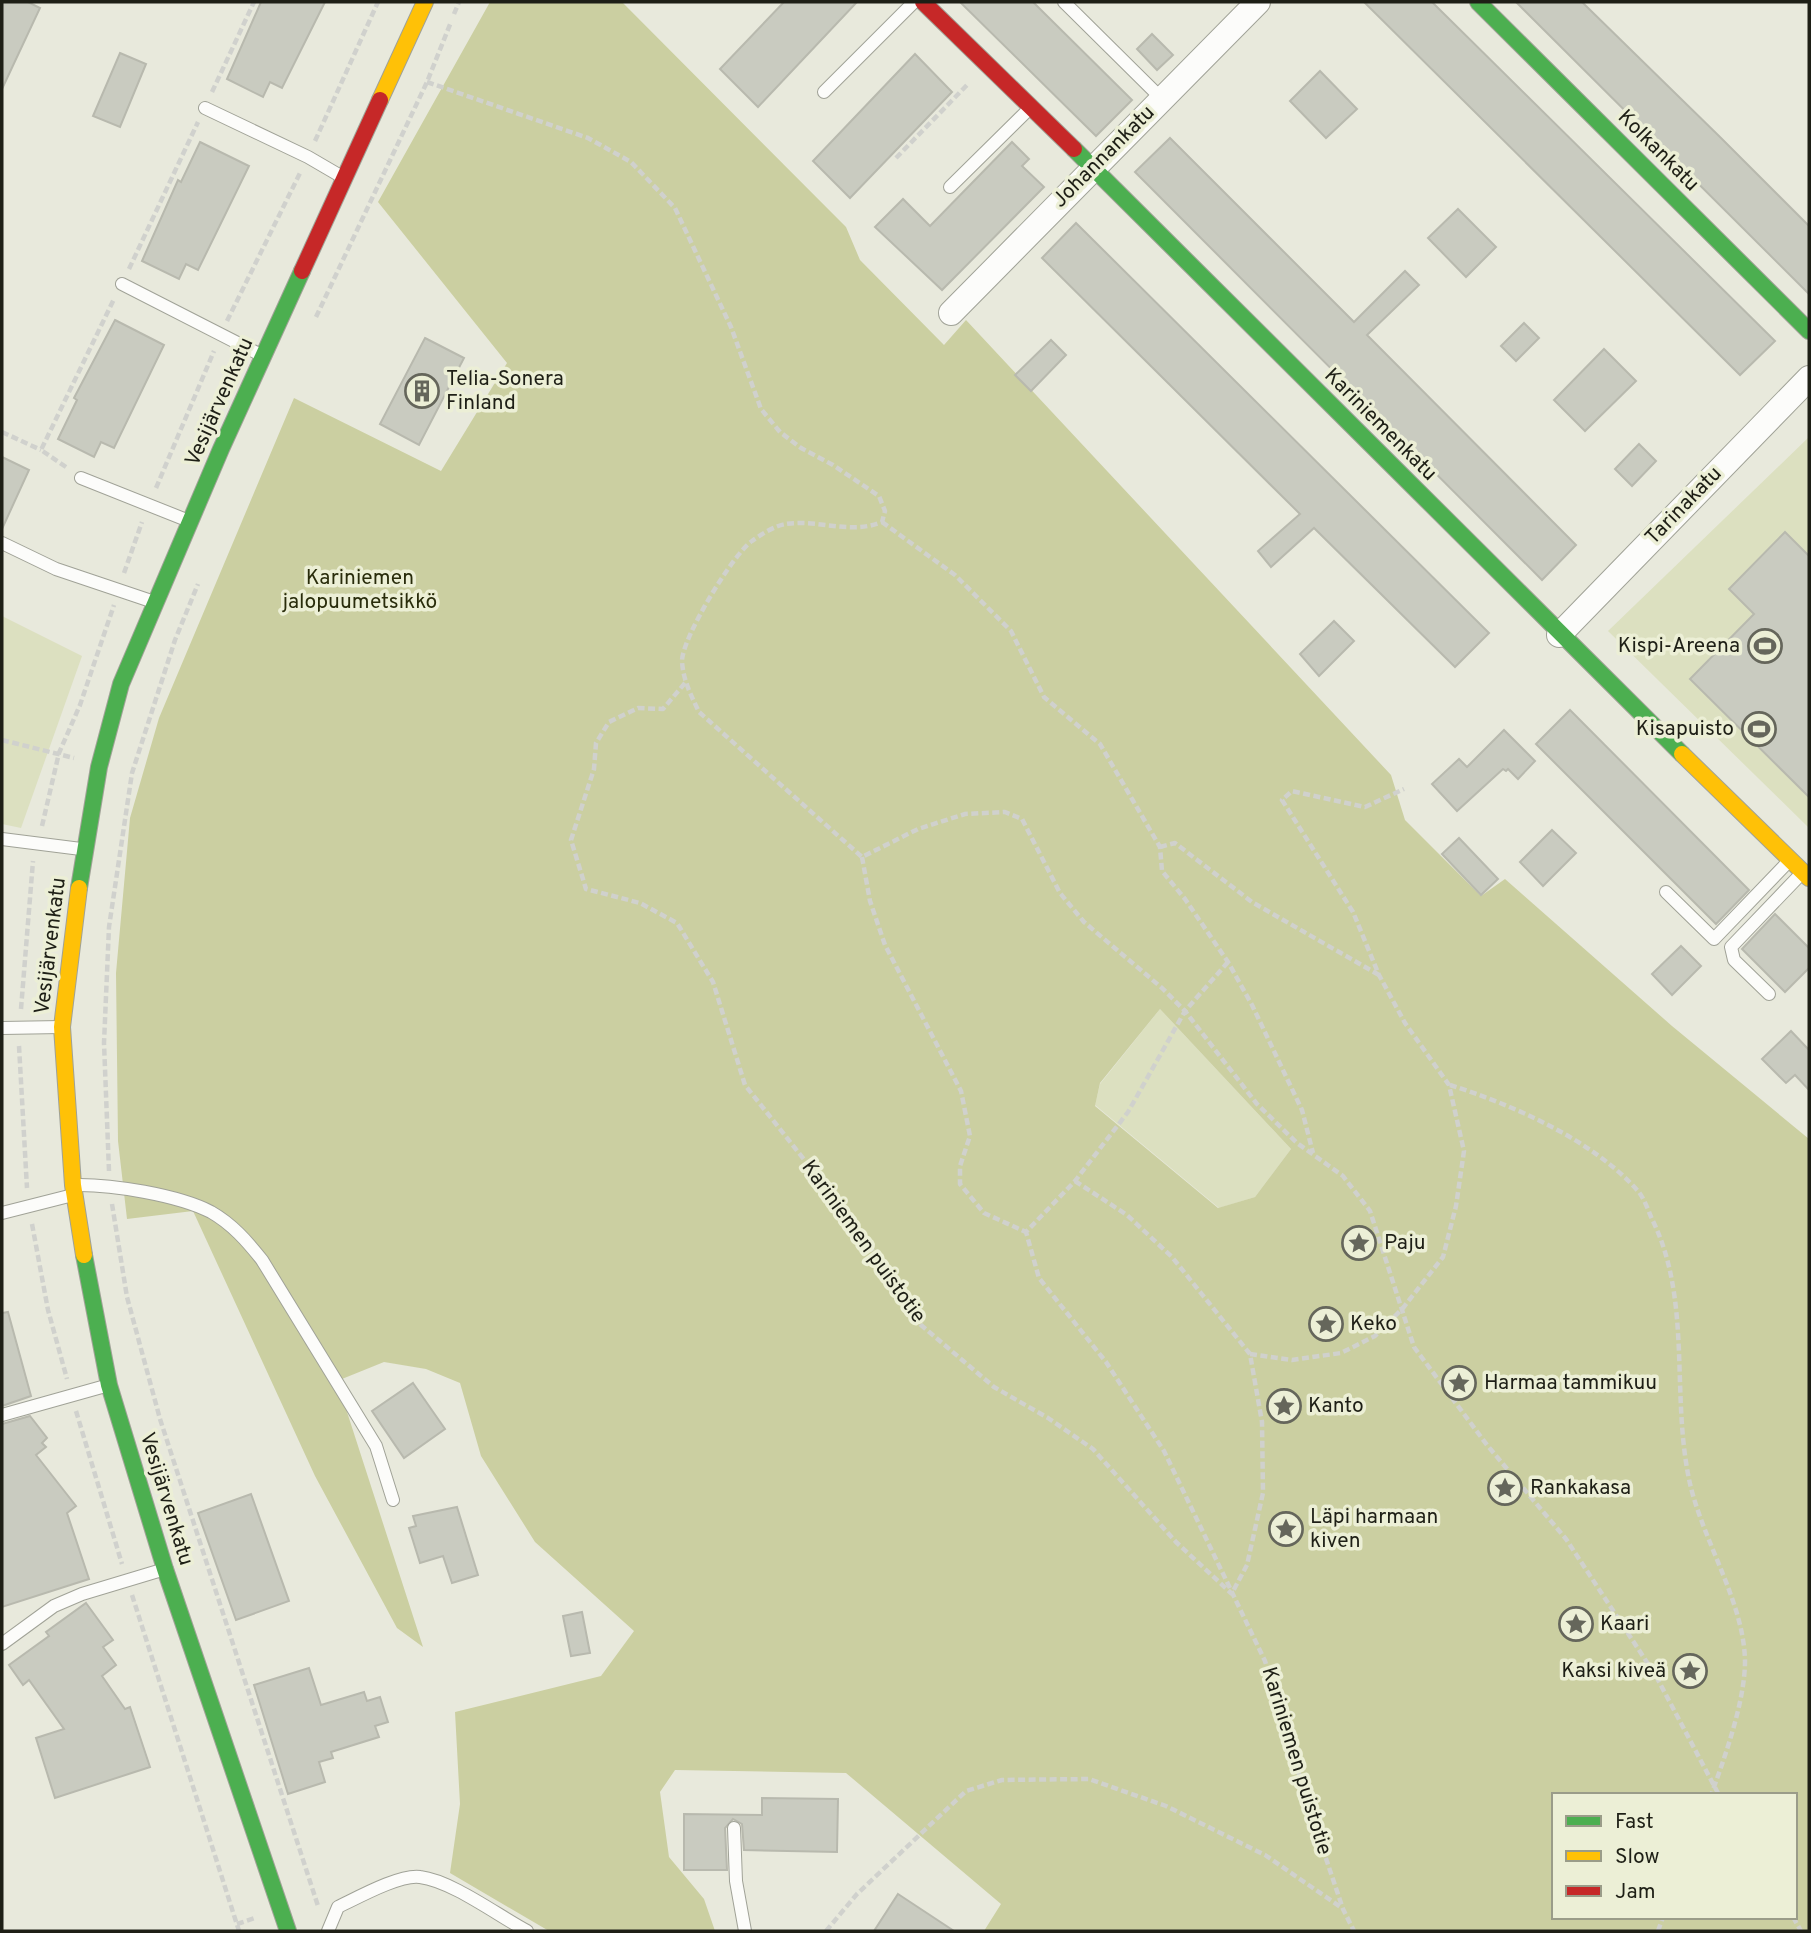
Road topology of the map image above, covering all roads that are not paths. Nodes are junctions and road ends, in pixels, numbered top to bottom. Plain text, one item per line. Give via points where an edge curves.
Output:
1 (424, 2) edge
2 (914, 2) edge
3 (923, 2) edge
4 (1064, 2) edge
5 (1258, 2) edge
6 (1478, 2) edge
7 (824, 92) dead end
8 (1162, 99) junction
9 (1032, 107) junction
10 (205, 108) road end
11 (1095, 167) junction
12 (345, 178) junction
13 (950, 187) dead end
14 (122, 284) road end
15 (951, 313) dead end
16 (1809, 331) edge
17 (263, 356) junction
18 (1809, 378) edge
19 (81, 478) road end
20 (189, 522) junction
21 (2, 543) edge
22 (154, 602) junction
23 (1559, 635) junction
24 (2, 839) edge
25 (84, 849) junction
26 (1791, 860) junction
27 (1806, 875) edge
28 (1666, 892) dead end
29 (1769, 994) dead end
30 (62, 1027) junction
31 (2, 1028) edge
32 (74, 1190) junction
33 (2, 1213) edge
34 (108, 1385) junction
35 (2, 1415) edge
36 (393, 1500) dead end
37 (165, 1569) junction
38 (2, 1644) edge
39 (734, 1828) dead end
40 (288, 1931) edge
41 (328, 1931) edge
42 (527, 1931) edge
43 (745, 1931) edge

1 - 12 street, Vesijärvenkatu
2 - 7 lane
3 - 9 street, Kariniemenkatu
4 - 8 lane
5 - 8 street, Johannankatu
6 - 16 street, Kolkankatu
8 - 11 street, Johannankatu
9 - 11 street, Kariniemenkatu
9 - 13 lane
10 - 12 lane
11 - 15 street, Johannankatu
11 - 23 street, Kariniemenkatu
12 - 17 street, Vesijärvenkatu
14 - 17 lane
17 - 20 street, Vesijärvenkatu
18 - 23 street, Tarinakatu
19 - 20 lane
20 - 22 street, Vesijärvenkatu
21 - 22 lane via 56,569
22 - 25 street, Vesijärvenkatu via 121,684
23 - 26 street, Kariniemenkatu
24 - 25 lane
25 - 30 street, Vesijärvenkatu
26 - 27 street, Kariniemenkatu
26 - 28 lane via 1714,939
27 - 29 lane via 1731,947 1734,960
30 - 31 lane
30 - 32 street, Vesijärvenkatu
32 - 33 lane
32 - 34 street, Vesijärvenkatu
32 - 36 lane via 109,1184 209,1212 242,1234 376,1446
34 - 35 lane
34 - 37 street, Vesijärvenkatu
37 - 38 lane via 54,1606
37 - 40 street, Vesijärvenkatu
39 - 43 lane via 736,1881
41 - 42 lane via 338,1907 418,1876 444,1885

